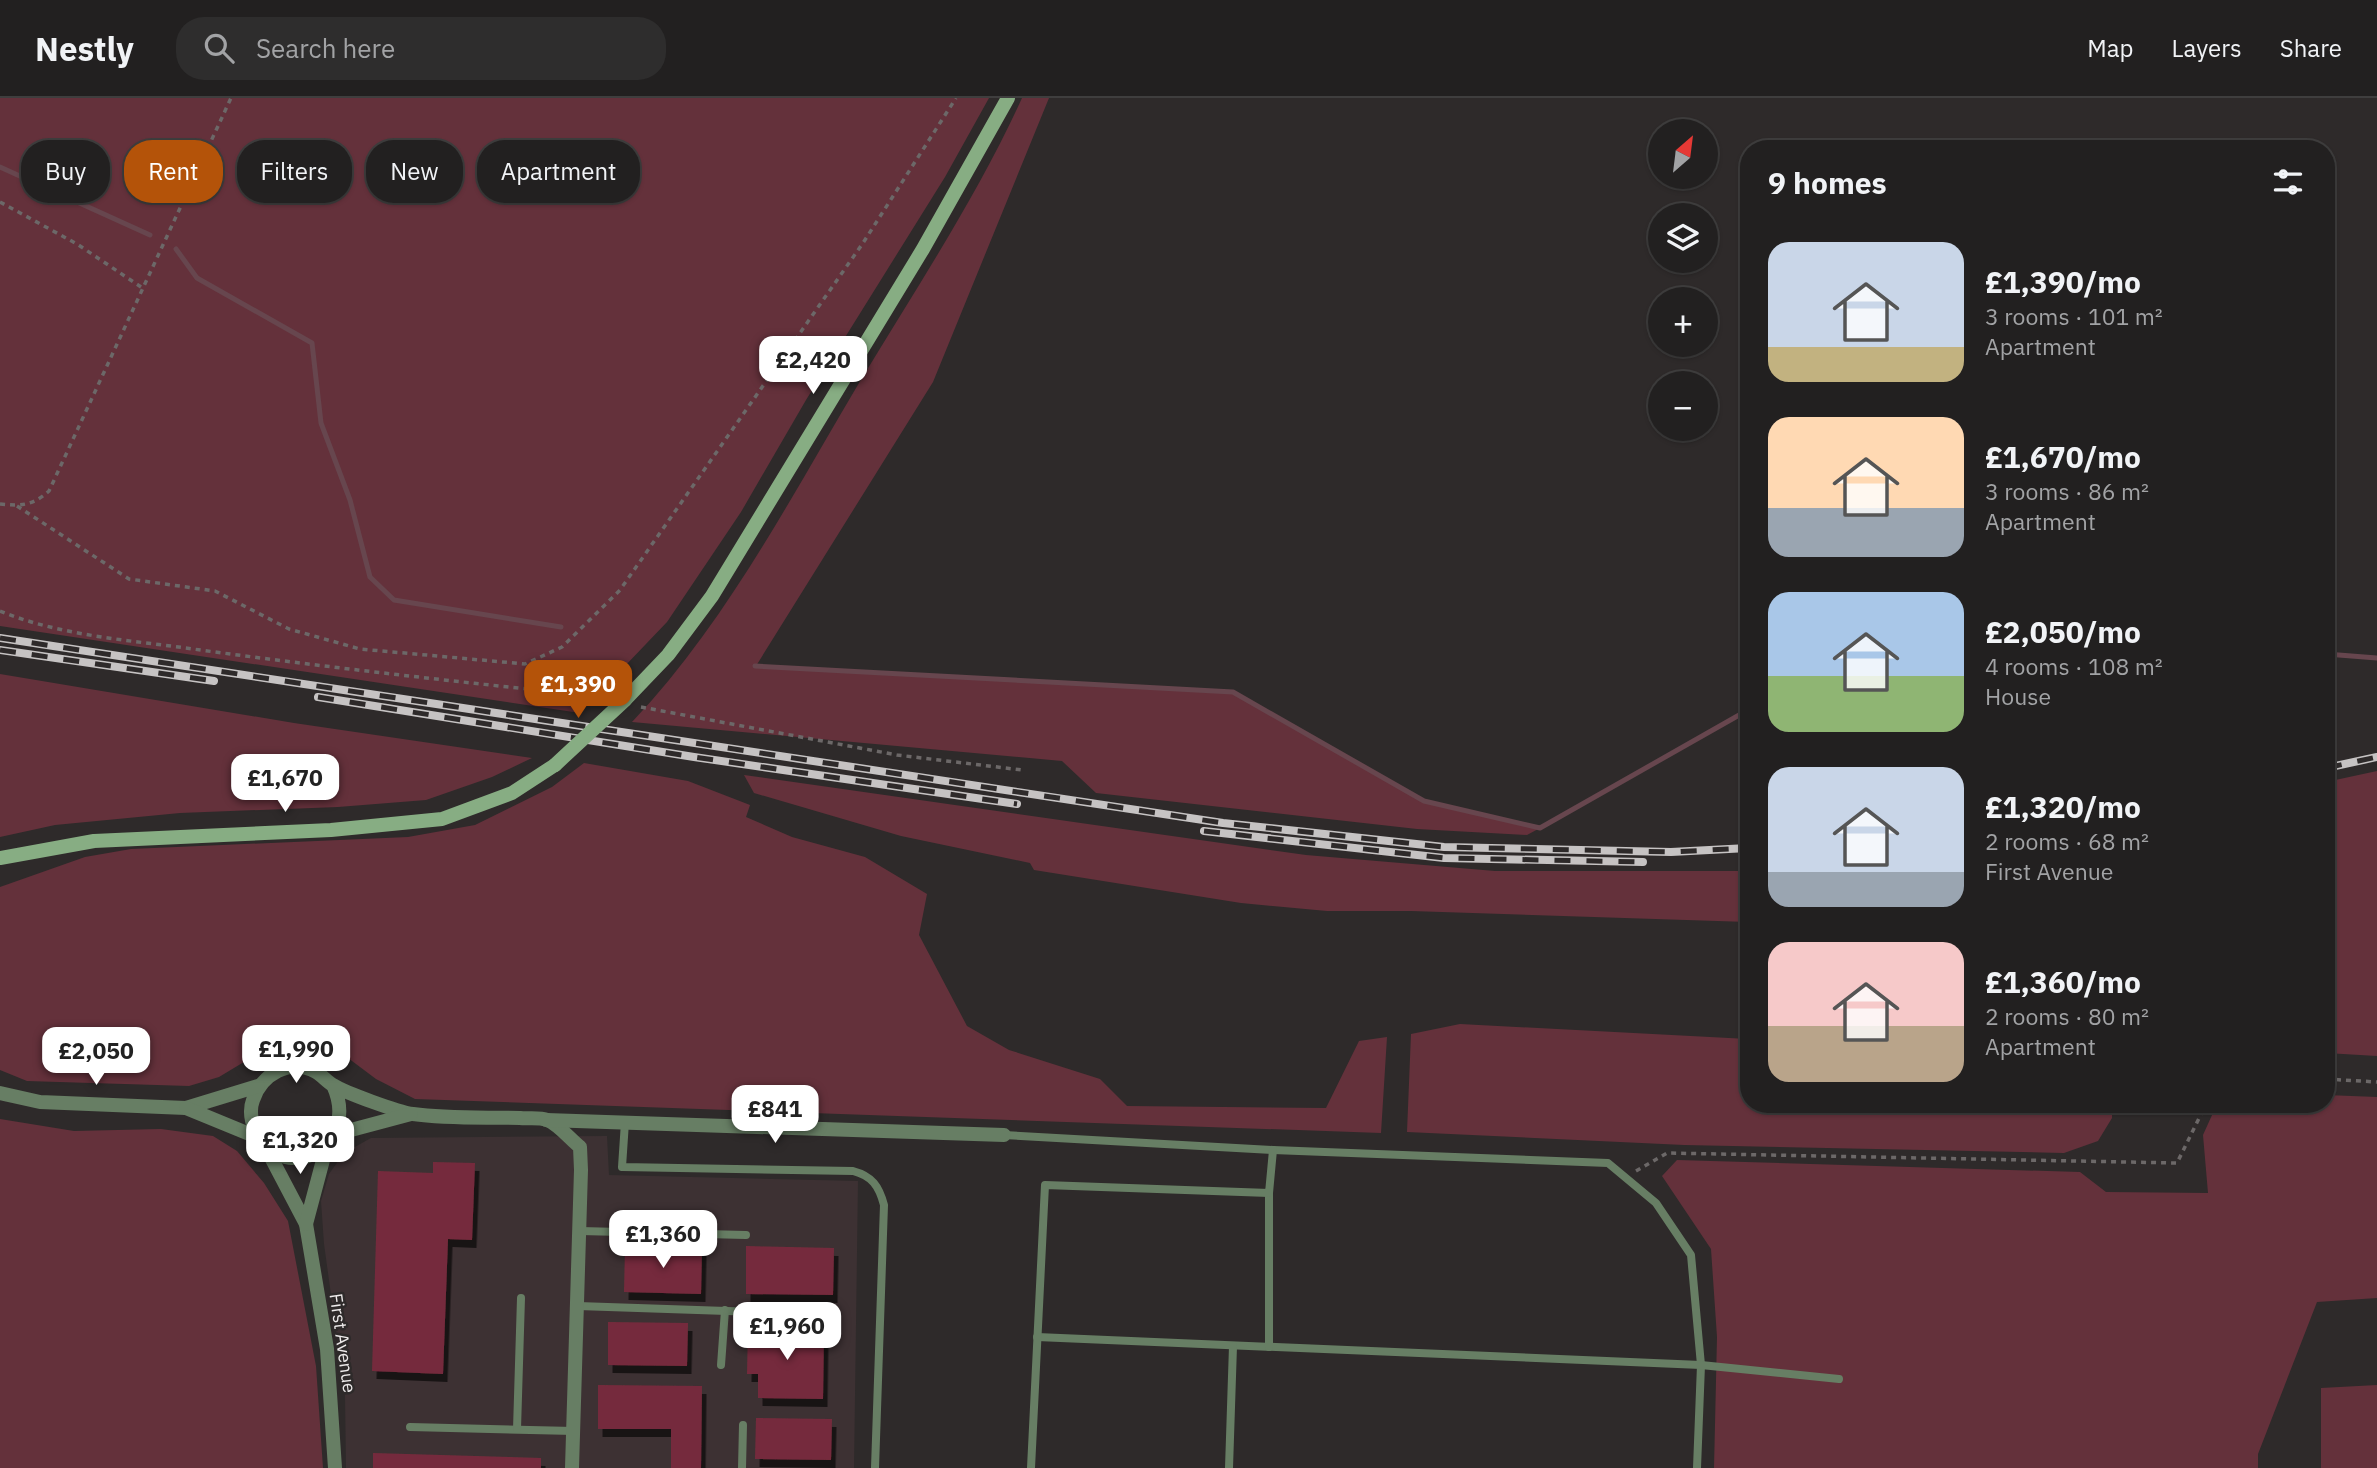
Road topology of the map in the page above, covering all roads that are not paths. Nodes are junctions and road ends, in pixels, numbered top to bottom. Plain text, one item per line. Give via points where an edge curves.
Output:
1 (1008, 98) edge
2 (7, 856) edge
3 (0, 863) edge
4 (258, 1086) junction
5 (333, 1086) junction
6 (0, 1093) edge
7 (186, 1108) junction
8 (411, 1114) junction
9 (546, 1120) junction
10 (625, 1122) junction
11 (1004, 1135) joint
12 (332, 1139) junction
13 (261, 1141) junction
14 (1273, 1150) junction
15 (1269, 1193) junction
16 (306, 1224) junction
17 (580, 1231) junction
18 (746, 1236) dead end
19 (522, 1298) dead end
20 (578, 1306) junction
21 (725, 1310) junction
22 (815, 1314) dead end
23 (1037, 1338) junction
24 (1233, 1346) junction
25 (1269, 1347) junction
26 (721, 1365) dead end
27 (1701, 1365) junction
28 (1839, 1379) dead end
29 (743, 1425) dead end
30 (410, 1427) dead end
31 (517, 1429) junction
32 (574, 1431) junction
33 (335, 1468) edge
34 (572, 1468) edge
35 (742, 1468) edge
36 (875, 1468) edge
37 (1031, 1468) edge
38 (1229, 1468) edge
39 (1697, 1468) edge

1 - 2 main road, bridge via 923,249 712,596 668,655 555,765 512,793 442,819 331,830 93,841
2 - 3 main road
4 - 5 street via 283,1068 300,1067 316,1071
4 - 7 street
4 - 13 street via 251,1104 252,1124
5 - 8 street
5 - 12 street via 340,1100 341,1119
6 - 7 street via 40,1102
7 - 13 street
8 - 9 street
8 - 12 street
9 - 10 street
9 - 17 street via 580,1147
10 - 11 street
10 - 36 lane via 622,1167 853,1171 874,1181 884,1205
11 - 14 lane
12 - 13 street via 315,1153 298,1157 283,1155
12 - 16 street, First Avenue
13 - 16 street, First Avenue
14 - 15 lane
14 - 27 lane via 1608,1163 1656,1203 1691,1255
15 - 23 lane via 1045,1185
15 - 25 lane
16 - 33 street, First Avenue via 327,1349
17 - 18 lane
17 - 20 street
19 - 31 lane
20 - 21 lane
20 - 32 street
21 - 22 lane
21 - 26 lane
23 - 24 lane
23 - 37 lane
24 - 25 lane
24 - 38 lane
25 - 27 lane
27 - 28 lane
27 - 39 lane
29 - 35 lane
30 - 31 lane
31 - 32 lane
32 - 34 street

